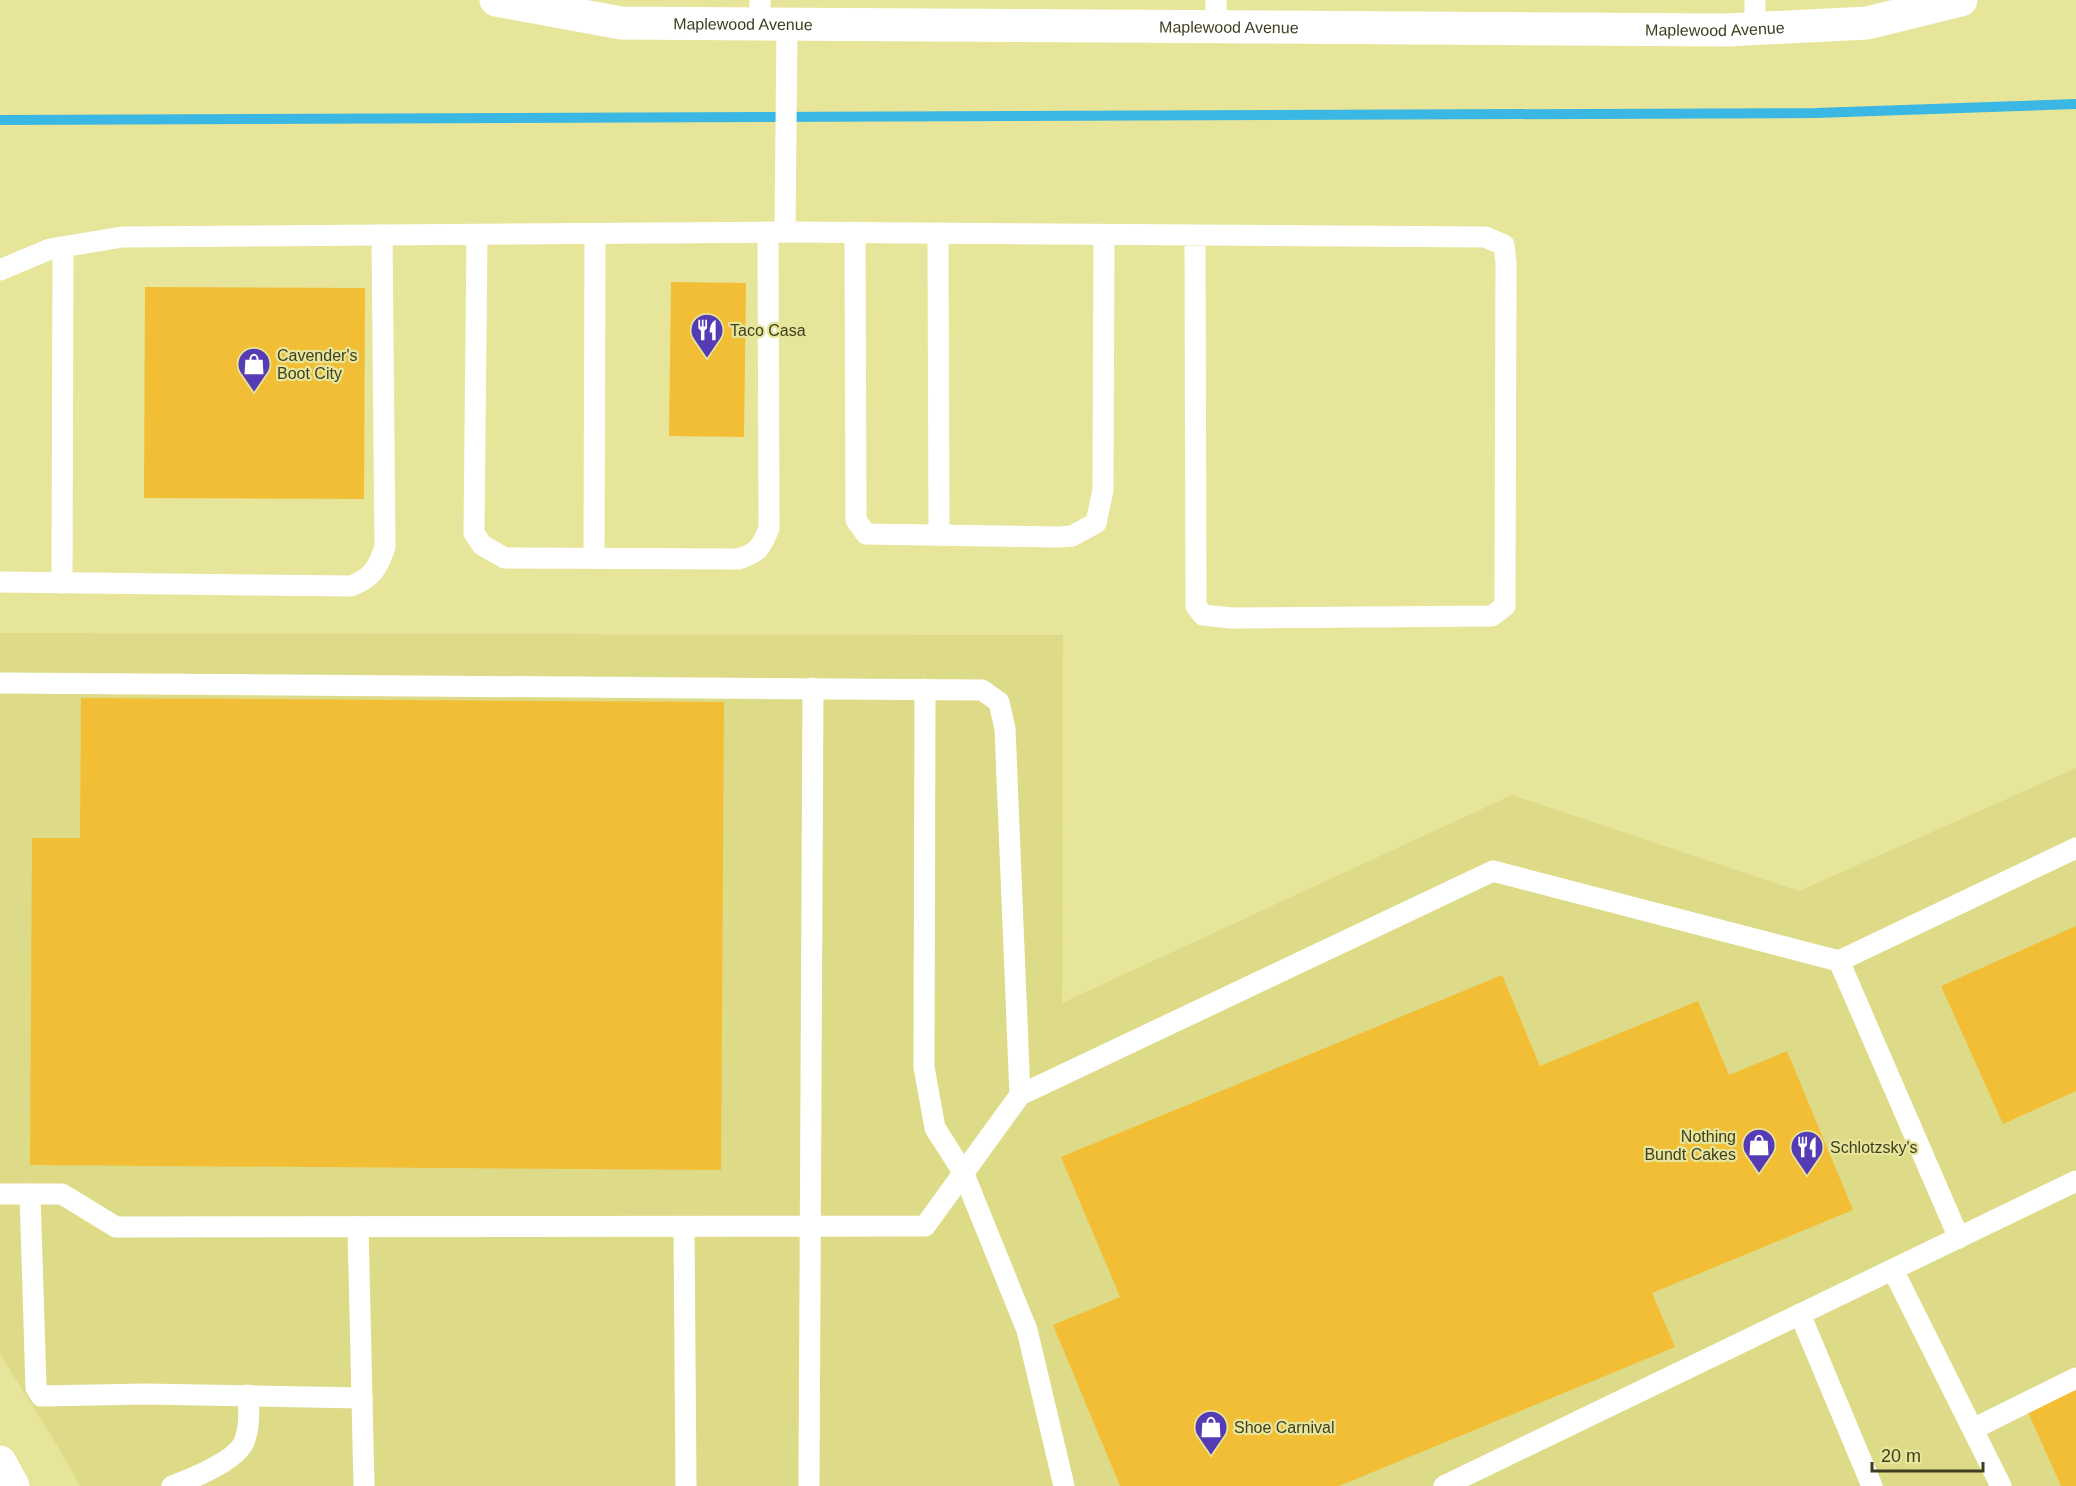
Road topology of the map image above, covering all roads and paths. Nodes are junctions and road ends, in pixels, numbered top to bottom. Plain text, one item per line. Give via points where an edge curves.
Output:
1 (496, 0) edge
2 (1961, 0) edge
3 (1216, 14) edge
4 (1755, 14) edge
5 (769, 16) edge
6 (776, 232) junction
7 (855, 232) junction
8 (938, 233) junction
9 (595, 234) junction
10 (382, 235) junction
11 (477, 235) junction
12 (1104, 235) junction
13 (1195, 235) junction
14 (63, 247) junction
15 (0, 270) edge
16 (939, 535) junction
17 (594, 558) junction
18 (0, 582) edge
19 (62, 583) junction
20 (0, 683) edge
21 (813, 687) junction
22 (926, 689) junction
23 (2076, 848) edge
24 (1839, 961) junction
25 (1020, 1095) junction
26 (963, 1172) junction
27 (2076, 1181) edge
28 (0, 1194) edge
29 (30, 1194) junction
30 (358, 1227) junction
31 (684, 1227) junction
32 (809, 1227) junction
33 (1959, 1238) junction
34 (1893, 1270) junction
35 (1800, 1314) junction
36 (2076, 1378) edge
37 (248, 1395) junction
38 (362, 1398) junction
39 (1973, 1430) junction
40 (0, 1462) edge
41 (14, 1486) edge
42 (172, 1486) edge
43 (364, 1486) edge
44 (686, 1486) edge
45 (809, 1486) edge
46 (1064, 1486) edge
47 (1444, 1486) edge
48 (1872, 1486) edge
49 (2001, 1486) edge

1 - 5 street, Maplewood Avenue via 621,23
2 - 4 street, Maplewood Avenue via 1867,23
3 - 4 street, Maplewood Avenue
3 - 5 street, Maplewood Avenue
5 - 6 lane
6 - 7 lane
6 - 9 lane
6 - 17 lane via 769,528 762,547 751,556 738,559
7 - 8 lane
7 - 16 lane via 856,520 866,534
8 - 12 lane
8 - 16 lane
9 - 11 lane
9 - 17 lane
10 - 11 lane
10 - 14 lane via 122,237
10 - 19 lane via 385,547 378,567 367,580 351,586
11 - 17 lane via 474,533 482,545 505,558
12 - 13 lane
12 - 16 lane via 1103,490 1096,523 1072,536
13 - 13 lane via 1485,237 1504,244 1505,606 1492,616 1203,615 1196,606
14 - 15 lane
14 - 19 lane
18 - 19 lane
20 - 21 lane
21 - 22 lane
21 - 32 lane
22 - 25 lane via 982,690 999,702 1005,729
22 - 26 lane via 924,1067 935,1128
23 - 24 lane
24 - 25 lane via 1493,871
24 - 33 lane
25 - 26 lane
26 - 32 lane via 925,1226
26 - 46 lane via 1027,1330
27 - 33 lane
28 - 29 lane
29 - 30 lane via 62,1194 116,1227
29 - 37 lane via 36,1388 41,1396
30 - 31 lane
30 - 38 lane
31 - 32 lane
31 - 44 lane
32 - 45 lane
33 - 34 lane
34 - 35 lane
34 - 39 lane
35 - 47 lane
35 - 48 lane
36 - 39 lane
37 - 38 lane
37 - 42 lane via 249,1421 243,1444 203,1474
38 - 43 lane
39 - 49 lane
40 - 41 street

